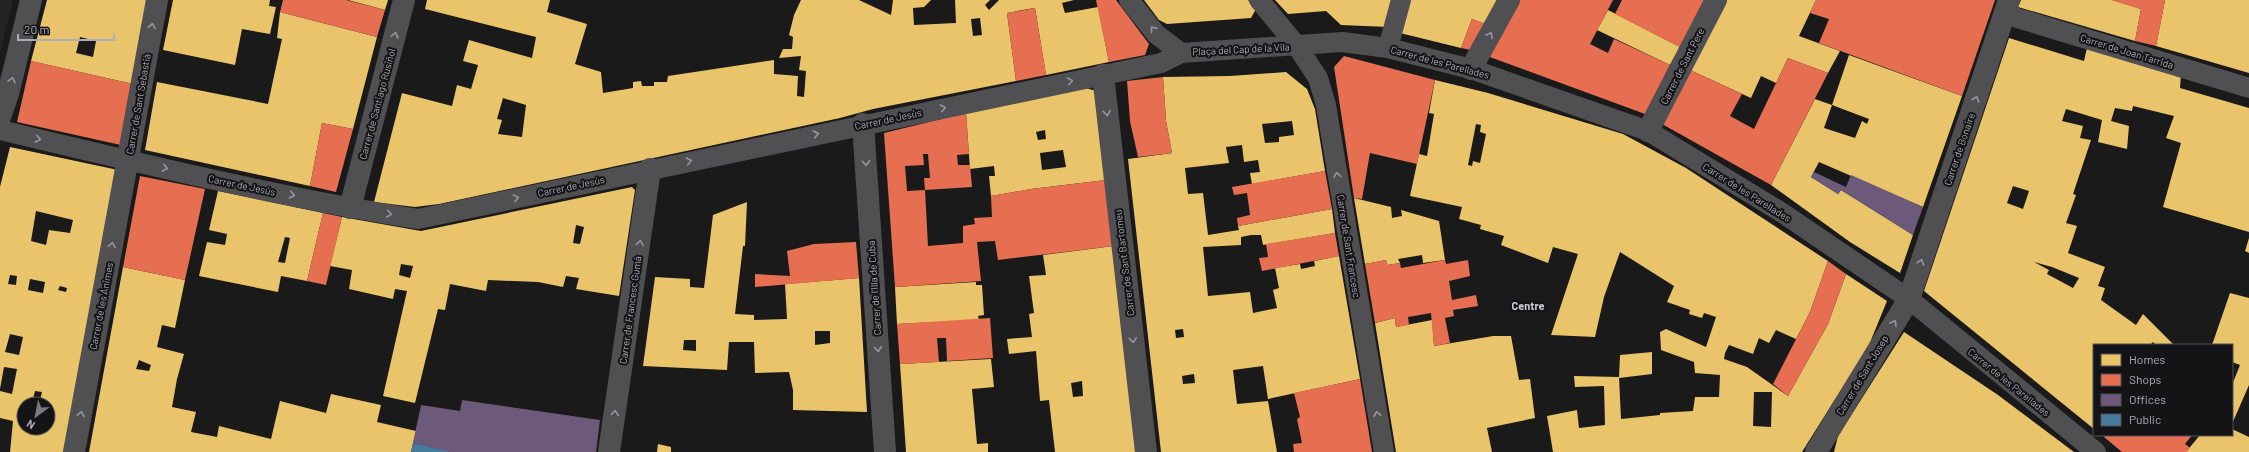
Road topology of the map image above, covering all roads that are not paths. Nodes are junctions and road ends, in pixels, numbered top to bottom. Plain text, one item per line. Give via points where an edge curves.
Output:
1 (31, 0) edge
2 (157, 0) edge
3 (404, 0) edge
4 (1129, 0) edge
5 (1259, 0) edge
6 (1401, 0) edge
7 (1509, 0) edge
8 (1716, 0) edge
9 (2007, 7) edge
10 (1342, 42) joint
11 (1297, 46) junction
12 (1388, 48) junction
13 (1181, 53) junction
14 (1143, 67) joint
15 (1471, 69) junction
16 (1103, 74) junction
17 (2249, 88) edge
18 (0, 117) edge
19 (863, 124) junction
20 (0, 130) edge
21 (1648, 131) junction
22 (128, 160) junction
23 (650, 169) junction
24 (350, 208) junction
25 (1908, 299) junction
26 (74, 452) edge
27 (609, 452) edge
28 (885, 452) edge
29 (1146, 452) edge
30 (1384, 452) edge
31 (1816, 452) edge
32 (2096, 452) edge

18 -> 1 street
22 -> 2 street, Carrer de Sant Sebastià
24 -> 3 street, Carrer de Santiago Rusiñol
13 -> 4 street via 1156,34
5 - 11 street, Carrer de Sant Francesc
6 - 12 street
15 -> 7 street
8 - 21 street, Carrer de Sant Pere
9 - 17 street, Carrer de Joan Tarrida
25 -> 9 street, Carrer de Bonaire
10 - 11 street, Plaça del Cap de la Vila
10 - 12 street, Carrer de les Parellades
11 - 13 street, Plaça del Cap de la Vila
30 -> 11 street, Carrer de Sant Francesc via 1326,105 1318,78
12 - 15 street, Carrer de les Parellades
13 - 14 street, Plaça del Cap de la Vila via 1161,63
14 - 16 street, Carrer de Jesús
15 - 21 street, Carrer de les Parellades
19 -> 16 street, Carrer de Jesús
16 -> 29 street, Carrer de Sant Bartomeu
23 -> 19 street, Carrer de Jesús
19 -> 28 street, Carrer de l'Illa de Cuba
20 -> 22 street, Carrer de Jesús
21 - 25 street, Carrer de les Parellades via 1781,212
22 -> 24 street, Carrer de Jesús
26 -> 22 street, Carrer de les Ànimes
24 -> 23 street, Carrer de Jesús via 418,219
27 -> 23 street, Carrer de Francesc Gumà
31 -> 25 street, Carrer de Sant Josep
25 - 32 street, Carrer de les Parellades

